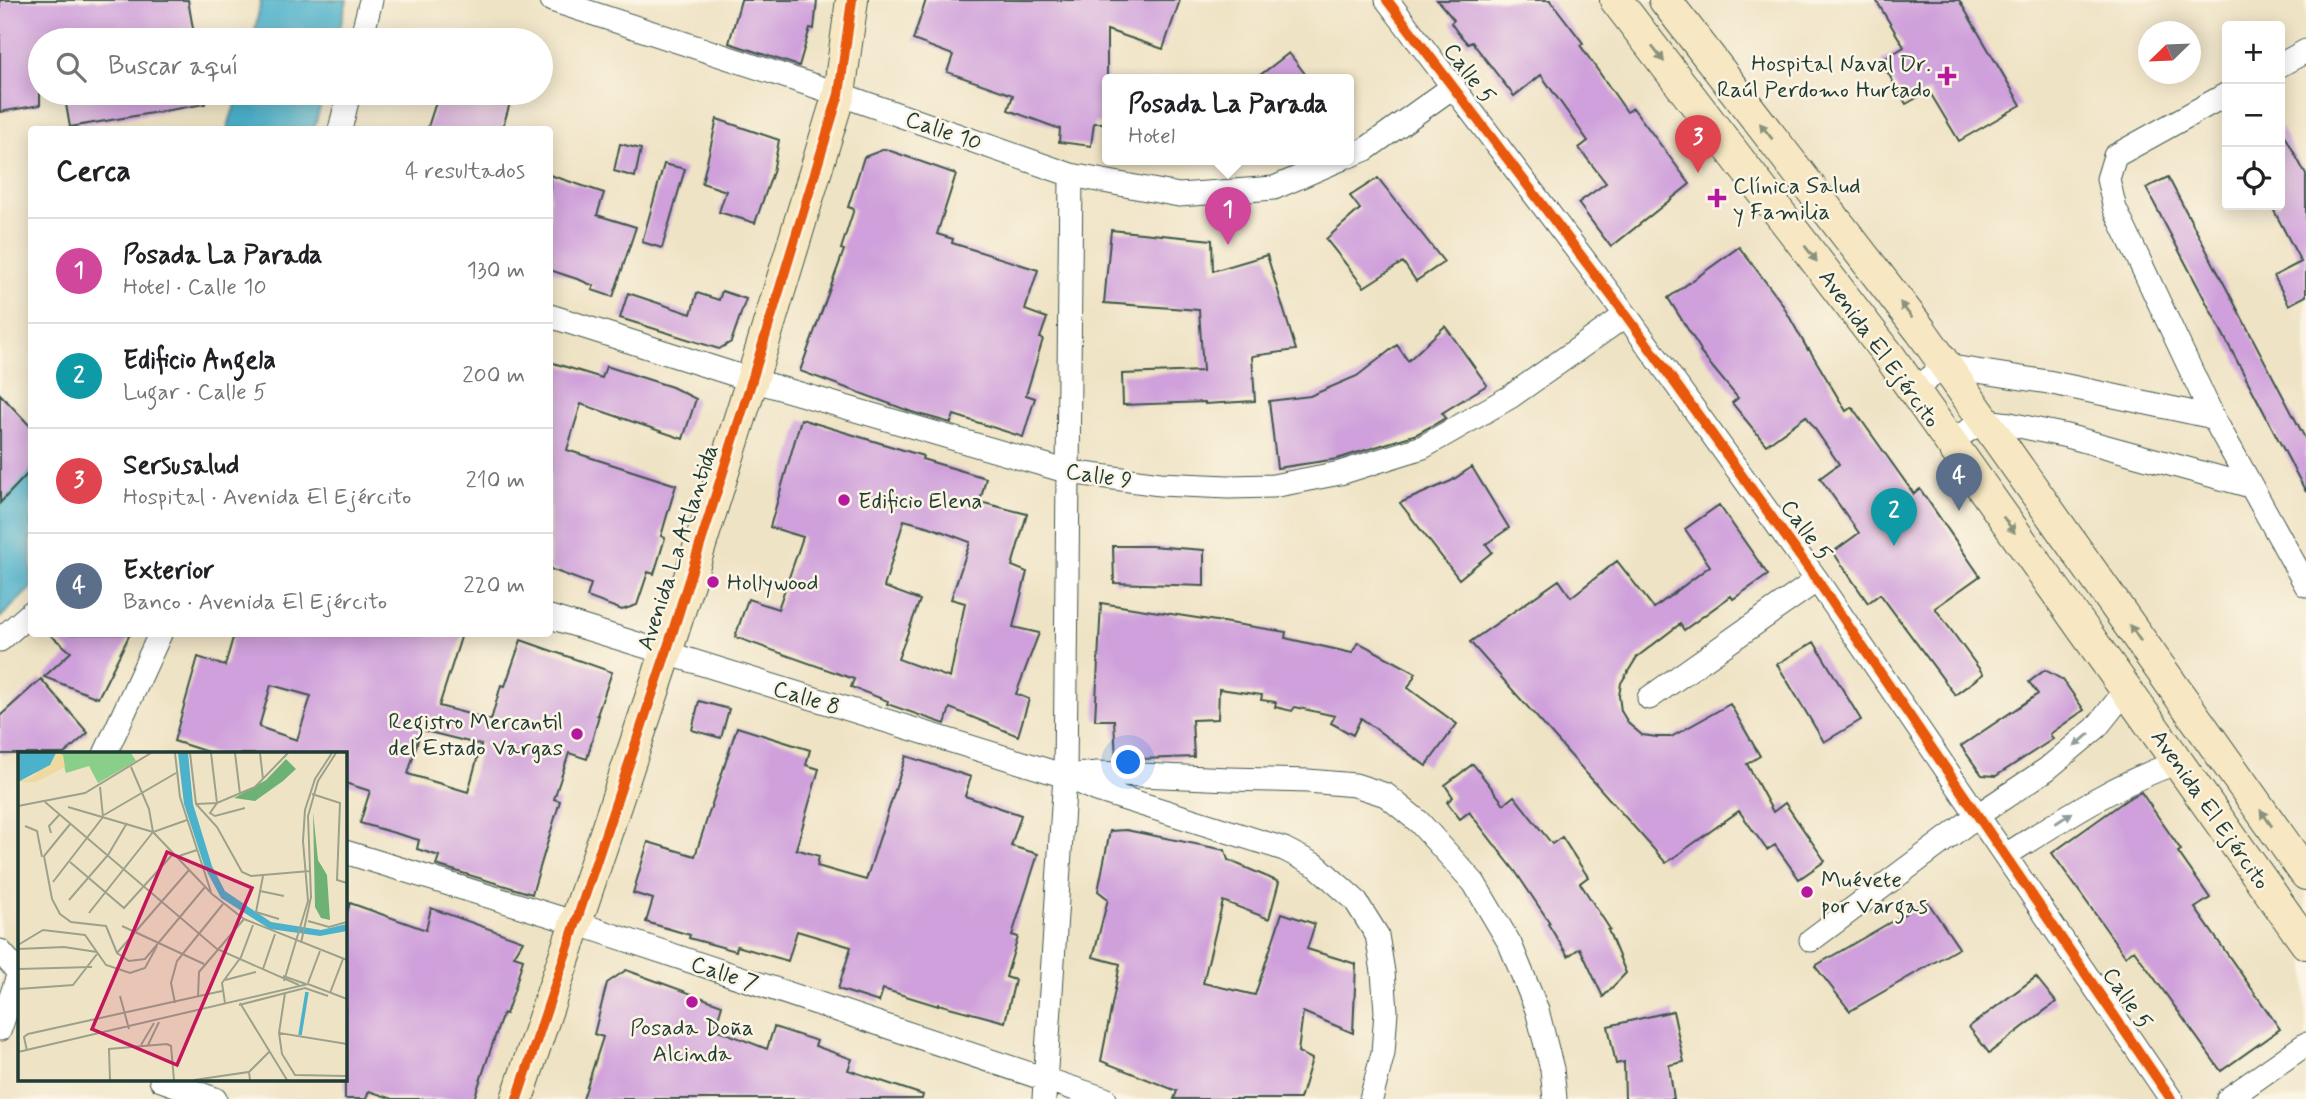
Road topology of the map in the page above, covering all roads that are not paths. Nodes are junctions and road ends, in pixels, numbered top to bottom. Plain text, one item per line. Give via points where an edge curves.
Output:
1 (371, 0) edge
2 (552, 0) edge
3 (852, 0) edge
4 (1387, 0) edge
5 (1616, 0) edge
6 (1665, 0) edge
7 (365, 28) edge
8 (2306, 51) edge
9 (2285, 62) edge
10 (1454, 86) junction
11 (839, 94) junction
12 (2222, 97) edge
13 (346, 105) edge
14 (341, 126) edge
15 (1354, 154) edge
16 (1327, 165) edge
17 (1071, 175) junction
18 (1626, 315) junction
19 (553, 317) edge
20 (1945, 366) junction
21 (752, 380) junction
22 (1913, 390) junction
23 (2213, 417) junction
24 (1984, 421) junction
25 (1950, 442) junction
26 (1069, 472) junction
27 (2250, 486) junction
28 (1817, 580) junction
29 (2306, 584) edge
30 (28, 616) edge
31 (553, 618) edge
32 (157, 637) edge
33 (0, 640) edge
34 (666, 653) junction
35 (2127, 689) junction
36 (1649, 698) dead end
37 (106, 752) edge
38 (2179, 762) junction
39 (1065, 776) junction
40 (1978, 815) junction
41 (346, 852) edge
42 (2006, 855) junction
43 (2306, 874) edge
44 (576, 923) junction
45 (1811, 940) dead end
46 (2306, 943) edge
47 (0, 951) edge
48 (18, 972) edge
49 (18, 978) edge
50 (7, 1028) edge
51 (2306, 1044) edge
52 (167, 1082) edge
53 (1045, 1089) edge
54 (215, 1099) edge
55 (517, 1099) edge
56 (1105, 1099) edge
57 (1371, 1099) edge
58 (1555, 1099) edge
59 (2171, 1099) edge
60 (2228, 1099) edge

1 - 7 street
2 - 11 street, Calle 10
3 - 11 main road, Avenida La Atlantida
4 - 10 street, Calle 5
5 -> 22 main road, Avenida El Ejército
20 -> 6 main road, Avenida El Ejército
8 - 9 street
10 - 15 street
10 - 18 street, Calle 5
11 - 17 street, Calle 10
11 - 21 main road, Avenida La Atlantida
12 - 23 street via 2115,156 2108,179 2115,209
13 - 14 street
16 - 17 street, Calle 10 via 1274,188 1179,195
17 - 26 street
18 - 26 street, Calle 9 via 1510,397 1423,447 1340,473 1273,486 1228,487
18 - 28 street, Calle 5
19 - 21 street, Calle 9
20 - 22 street
20 - 23 street via 2048,382
20 - 24 main road, Avenida El Ejército
21 - 26 street, Calle 9
21 - 34 main road, Avenida La Atlantida
22 - 25 main road, Avenida El Ejército
23 - 27 street
24 - 25 street
24 - 27 street via 2067,436
43 -> 24 main road, Avenida El Ejército
25 -> 35 main road, Avenida El Ejército
26 - 39 street
27 - 29 street
28 - 36 street
28 - 40 street, Calle 5
30 - 33 street
31 - 34 street, Calle 8
32 - 37 street
34 - 39 street, Calle 8
34 - 44 main road, Avenida La Atlantida
35 - 38 main road, Avenida El Ejército
35 -> 40 street via 2096,728 2047,769
42 -> 38 street via 2130,781
38 - 46 main road, Avenida El Ejército
39 - 53 street
39 - 57 street, Calle 8 via 1284,849 1317,866 1355,900 1377,935 1383,972 1383,1053
39 - 58 street via 1097,773 1308,781 1355,785 1386,795 1419,822 1474,883 1510,944 1537,1010
40 - 42 street, Calle 5
40 - 45 street
41 - 44 street, Calle 7
42 - 59 street, Calle 5
44 - 53 street, Calle 7
44 - 55 main road, Avenida La Atlantida
47 - 48 street
49 - 50 street
51 - 60 street
52 - 54 street
53 - 56 street, Calle 7

